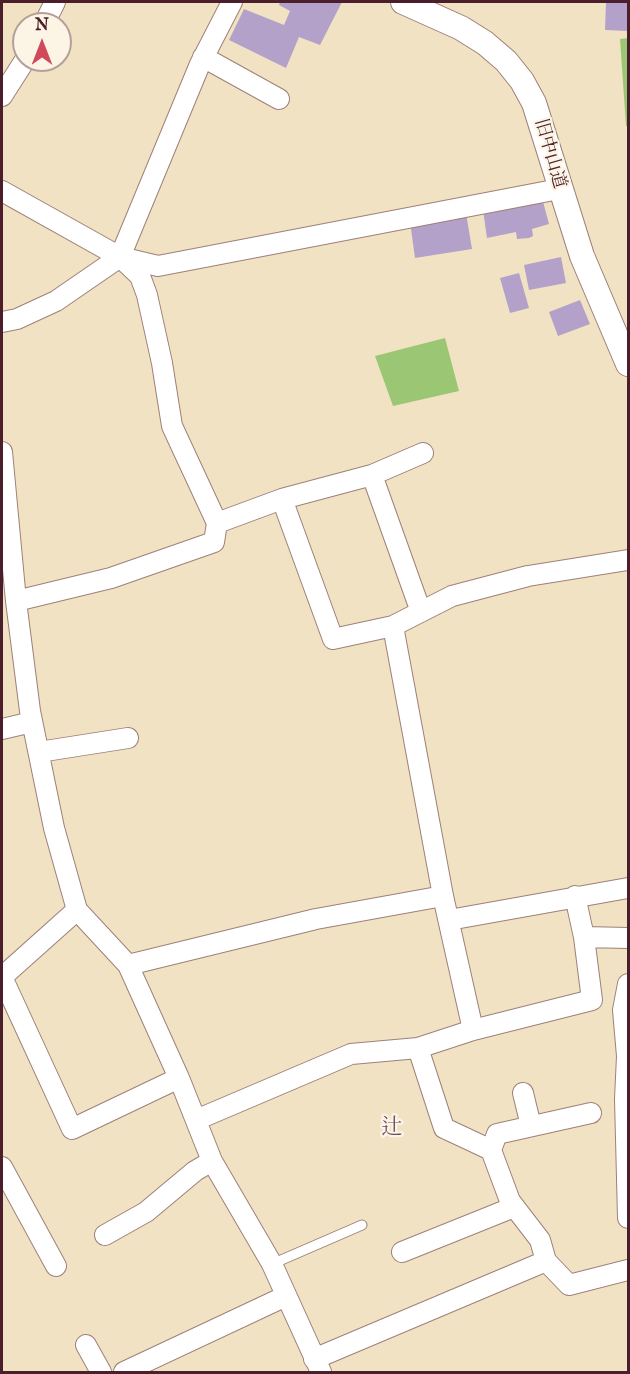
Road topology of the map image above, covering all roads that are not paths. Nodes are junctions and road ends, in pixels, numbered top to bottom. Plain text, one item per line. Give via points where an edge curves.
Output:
1 (232, 2) edge
2 (403, 2) edge
3 (442, 10) edge
4 (203, 57) junction
5 (17, 72) edge
6 (2, 96) edge
7 (279, 99) dead end
8 (559, 189) junction
9 (2, 191) edge
10 (120, 257) junction
11 (2, 322) edge
12 (621, 333) edge
13 (628, 364) edge
14 (2, 452) edge
15 (423, 453) dead end
16 (372, 475) junction
17 (3, 493) edge
18 (282, 499) junction
19 (217, 523) junction
20 (628, 561) edge
21 (16, 601) junction
22 (421, 612) junction
23 (393, 626) junction
24 (32, 722) junction
25 (2, 729) edge
26 (128, 738) dead end
27 (39, 752) junction
28 (628, 888) edge
29 (443, 896) junction
30 (575, 896) junction
31 (77, 910) junction
32 (449, 920) junction
33 (584, 937) junction
34 (628, 938) edge
35 (128, 965) junction
36 (2, 977) edge
37 (628, 984) edge
38 (473, 1030) junction
39 (418, 1048) junction
40 (628, 1056) edge
41 (179, 1078) junction
42 (524, 1093) dead end
43 (591, 1113) dead end
44 (196, 1120) junction
45 (531, 1126) junction
46 (491, 1150) junction
47 (212, 1161) junction
48 (2, 1167) edge
49 (514, 1207) junction
50 (628, 1218) edge
51 (362, 1226) dead end
52 (105, 1235) dead end
53 (402, 1252) dead end
54 (546, 1261) junction
55 (272, 1264) junction
56 (56, 1266) dead end
57 (628, 1270) edge
58 (286, 1296) junction
59 (86, 1345) dead end
60 (317, 1366) edge
61 (101, 1372) edge
62 (124, 1372) edge

1 - 4 street
2 - 3 street, 旧中山道
3 - 8 street, 旧中山道 via 506,61 522,81 534,103
4 - 7 street
4 - 10 street
5 - 6 street
8 - 10 street via 158,266
8 - 12 street, 旧中山道 via 586,266
9 - 10 street
10 - 11 street via 56,301
10 - 19 street via 140,276 147,294 172,426
12 - 13 street, 旧中山道
14 - 17 street
15 - 16 street
16 - 18 street
16 - 22 street
17 - 21 street
18 - 19 street
18 - 23 street via 333,639
19 - 21 street via 214,542 111,578
20 - 22 street via 528,576 452,596
21 - 24 street
22 - 23 street
23 - 29 street
24 - 25 street
24 - 27 street
26 - 27 street
27 - 31 street via 54,828
28 - 30 street
29 - 32 street
29 - 35 street via 316,919
30 - 32 street
30 - 33 street
31 - 35 street
31 - 36 street
32 - 38 street
33 - 34 street
33 - 38 street via 592,1000
35 - 41 street
36 - 41 street via 72,1129
37 - 40 street via 623,1010
38 - 39 street
39 - 44 street via 351,1054
39 - 46 street via 444,1128
40 - 50 street
41 - 44 street
42 - 45 street
43 - 45 street
44 - 47 street
45 - 46 street via 497,1134
46 - 49 street
47 - 52 street via 146,1212
47 - 55 street
48 - 56 street
49 - 53 street
49 - 54 street via 540,1240
51 - 55 lane
54 - 57 street via 569,1285
54 - 60 street
55 - 58 street
58 - 60 street
58 - 62 street
59 - 61 street

